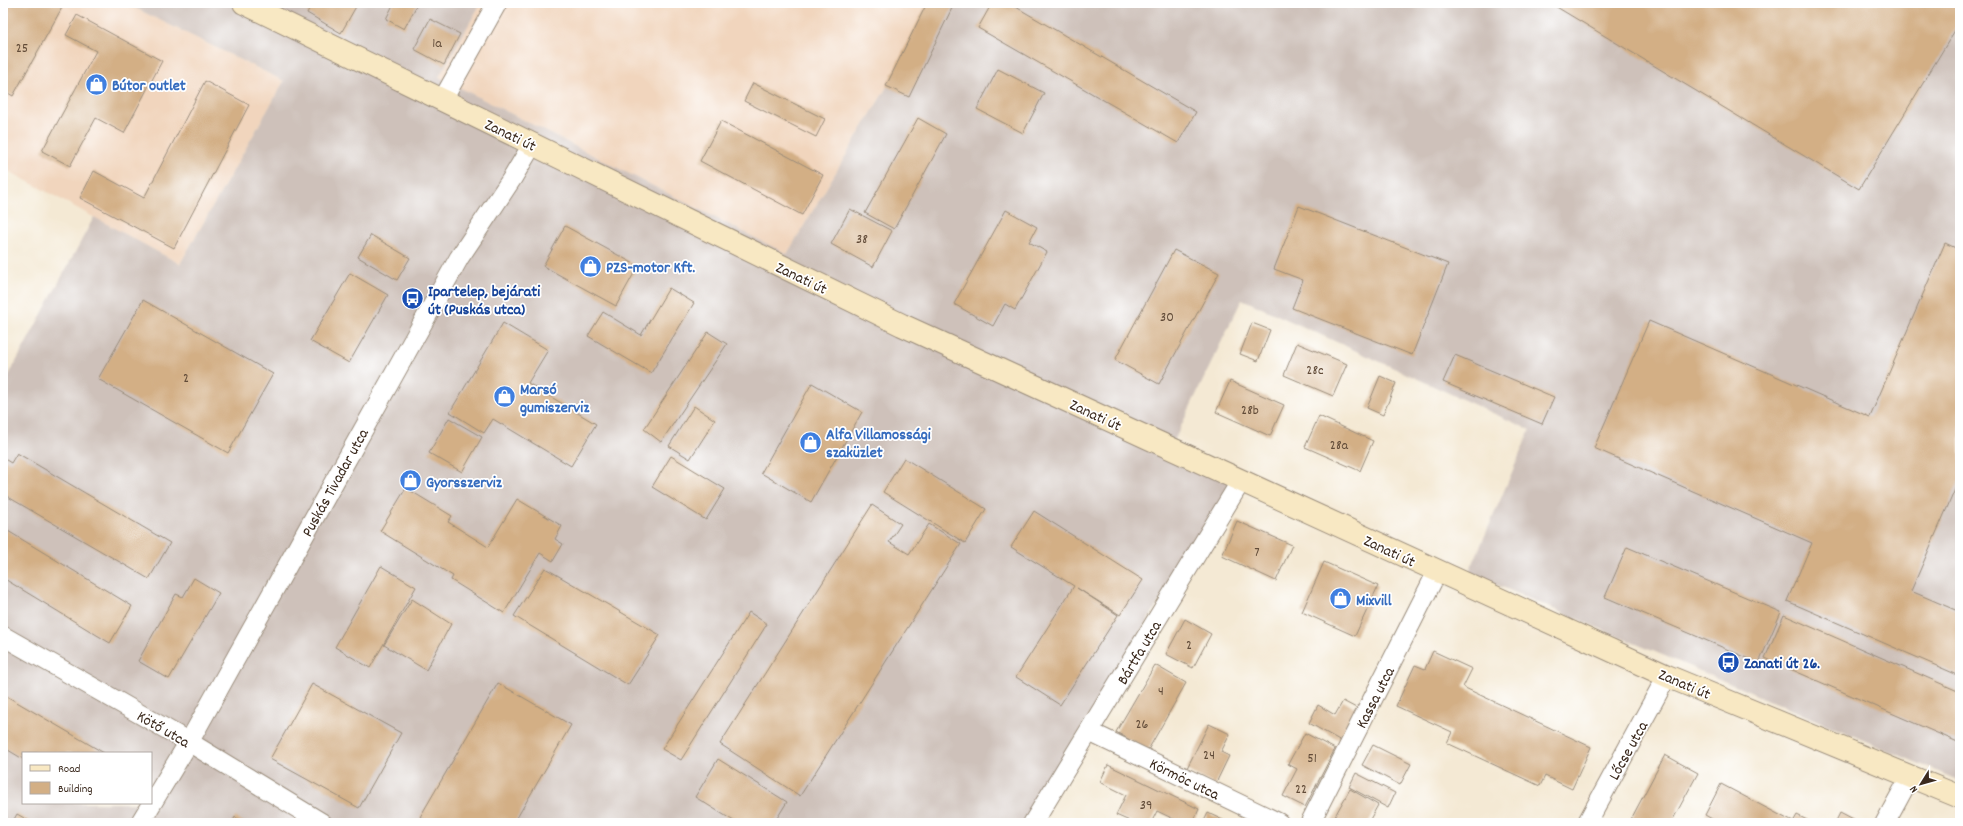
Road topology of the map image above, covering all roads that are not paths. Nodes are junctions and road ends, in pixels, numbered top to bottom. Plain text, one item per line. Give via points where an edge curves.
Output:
1 (244, 3) edge
2 (498, 3) edge
3 (442, 101) junction
4 (532, 145) junction
5 (1241, 481) junction
6 (1437, 572) junction
7 (3, 636) edge
8 (1667, 676) junction
9 (1090, 732) junction
10 (189, 742) junction
11 (1910, 777) junction
12 (1960, 797) edge
13 (152, 803) edge
14 (151, 804) edge
15 (140, 823) edge
16 (322, 823) edge
17 (1033, 823) edge
18 (1279, 823) edge
19 (1310, 823) edge
20 (1587, 823) edge
21 (1885, 823) edge

1 - 3 street, Zanati út
2 - 3 street
3 - 4 street, Zanati út
4 - 5 street, Zanati út via 902,325
4 - 10 street, Puskás Tivadar utca via 459,258
5 - 6 street, Zanati út
5 - 9 street, Bártfa utca
6 - 8 street, Zanati út
6 - 19 street, Kassa utca
7 - 10 street, Kötő utca
8 - 11 street, Zanati út
8 - 20 street, Lőcse utca
9 - 17 street, Bártfa utca
9 - 18 street, Körmöc utca
10 - 13 street, Puskás Tivadar utca
10 - 16 street, Kötő utca
11 - 12 street, Zanati út
11 - 21 street
14 - 15 street, Puskás Tivadar utca

